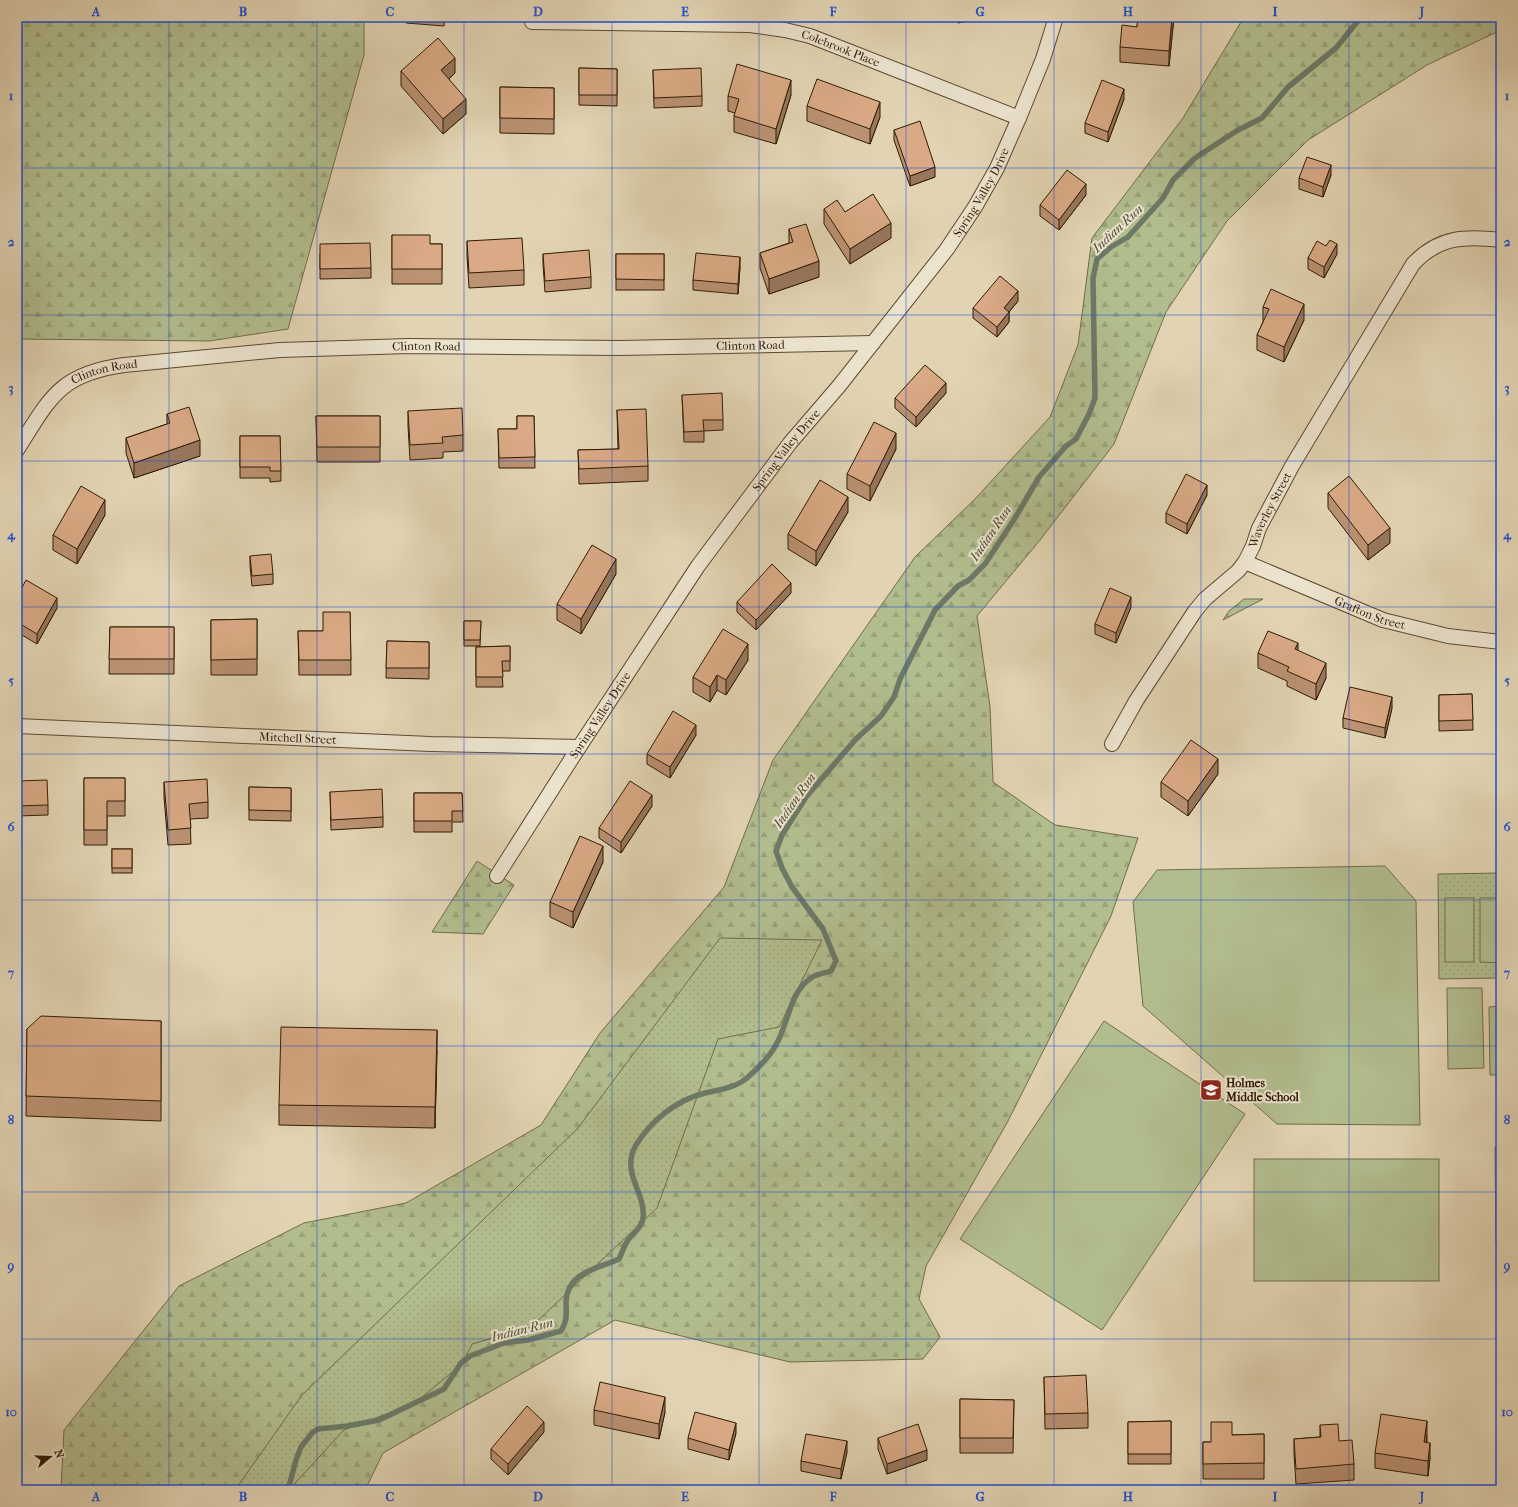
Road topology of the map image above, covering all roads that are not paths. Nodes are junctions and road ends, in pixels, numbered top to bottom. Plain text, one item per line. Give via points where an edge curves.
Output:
1 (1056, 17) edge
2 (532, 22) dead end
3 (1020, 118) junction
4 (1501, 240) edge
5 (874, 343) junction
6 (17, 450) edge
7 (1245, 562) junction
8 (1501, 642) edge
9 (17, 726) edge
10 (1112, 744) dead end
11 (579, 747) junction
12 (497, 876) dead end

1 - 3 street, Spring Valley Drive
2 - 3 street, Colebrook Place via 750,25 785,30 810,36
3 - 5 street, Spring Valley Drive via 975,207 947,249
4 - 7 street, Waverley Street via 1472,236 1454,239 1435,246 1413,264 1292,466 1259,528
5 - 6 street, Clinton Road via 620,348 394,346 280,350 124,365 82,375 61,388 44,407
5 - 11 street, Spring Valley Drive via 750,494 698,566
7 - 8 street, Grafton Street via 1383,620 1448,636
7 - 10 street, Waverley Street via 1195,611 1136,701
9 - 11 street, Mitchell Street via 430,744
11 - 12 street, Spring Valley Drive

